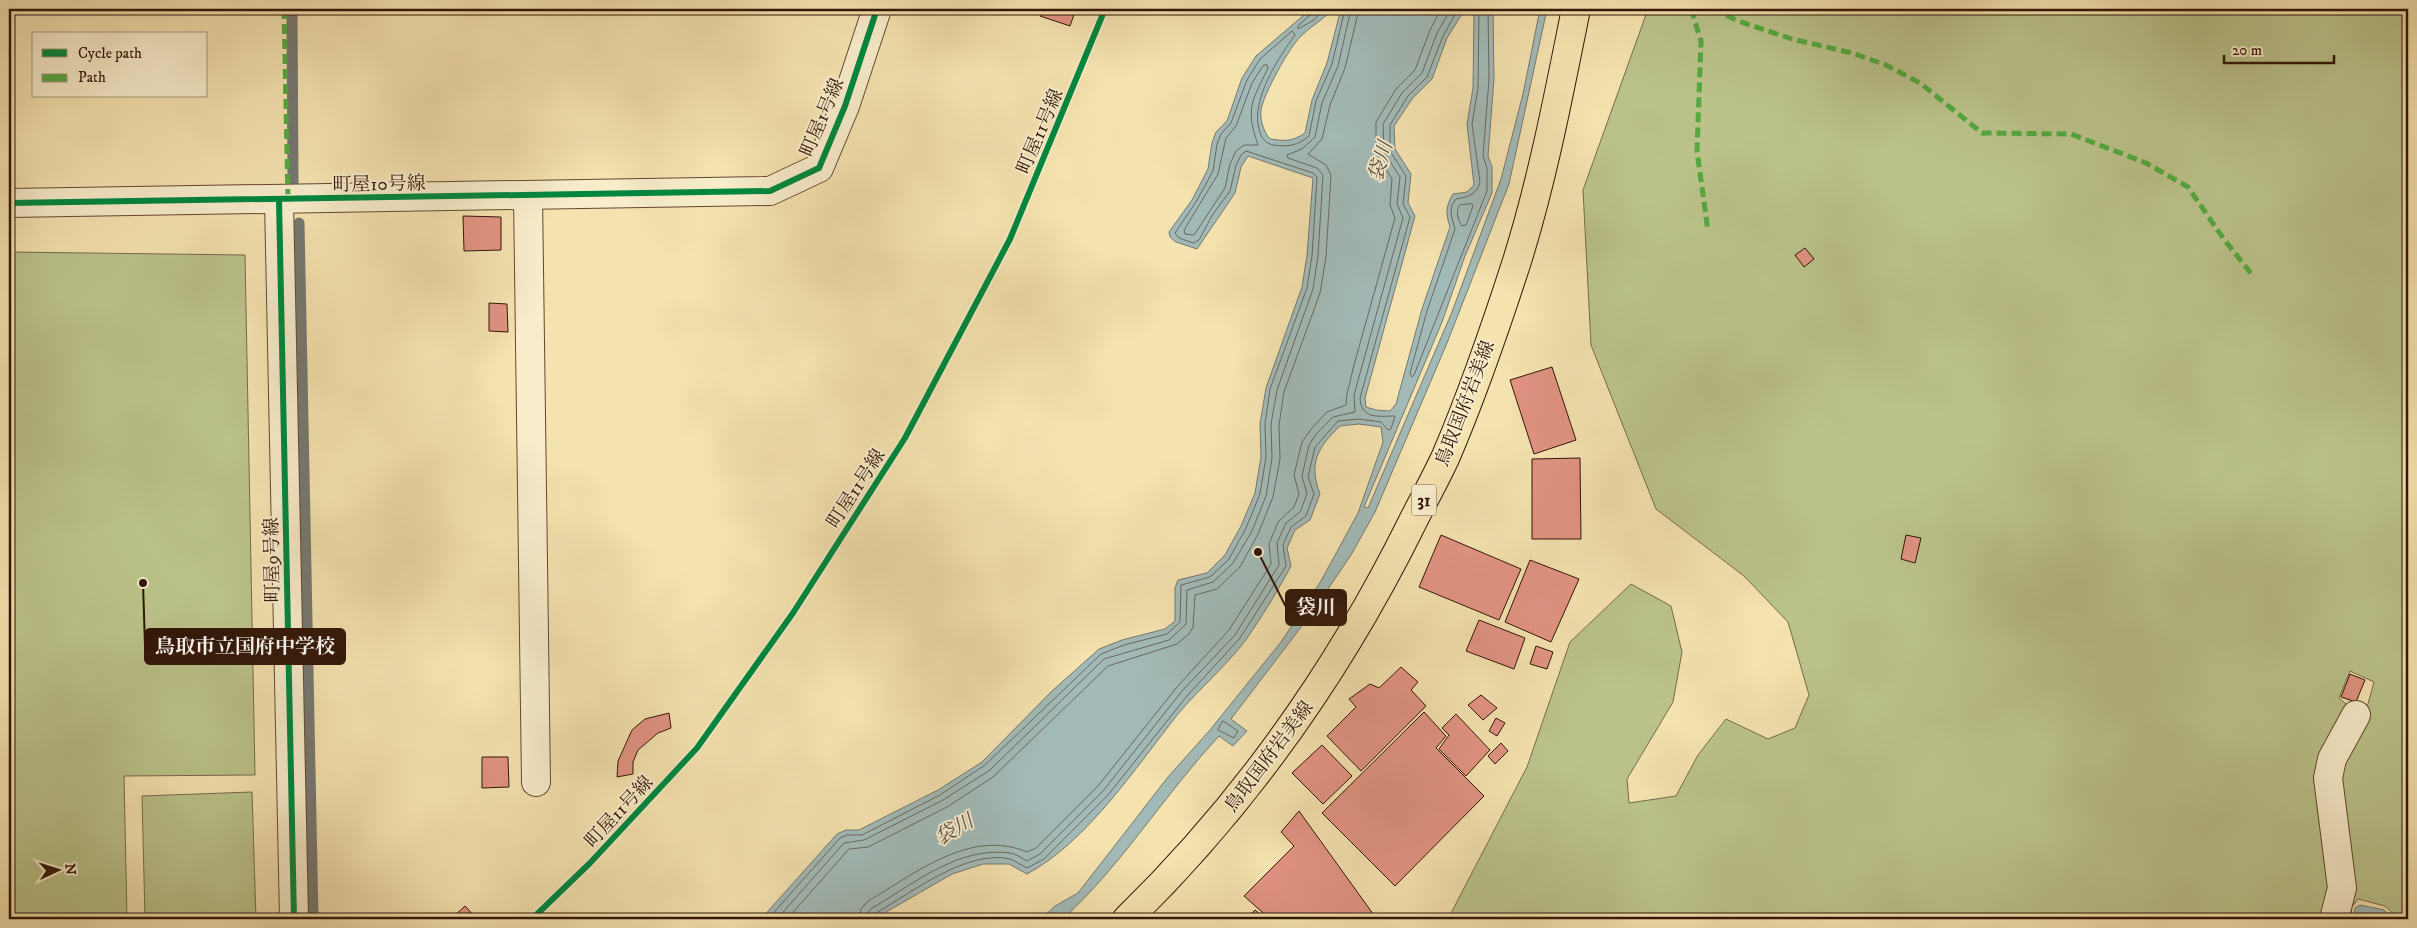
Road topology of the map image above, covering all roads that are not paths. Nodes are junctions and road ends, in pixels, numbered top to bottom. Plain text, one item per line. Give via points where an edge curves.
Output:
1 (877, 9) edge
2 (1576, 9) edge
3 (750, 192) joint
4 (528, 196) junction
5 (279, 200) junction
6 (9, 203) edge
7 (2356, 715) dead end
8 (536, 782) dead end
9 (294, 919) edge
10 (1128, 919) edge
11 (2334, 919) edge

1 - 3 street, 町屋1号線 via 845,106 819,168 770,191
2 - 10 main road, 鳥取国府岩美線 / 31 via 1544,162 1517,261 1446,456 1362,618 1294,725 1236,801
3 - 4 street, 町屋10号線
4 - 5 street, 町屋10号線
4 - 8 street
5 - 6 street, 町屋10号線
5 - 9 street, 町屋9号線
7 - 11 street via 2332,759 2328,778 2342,888

